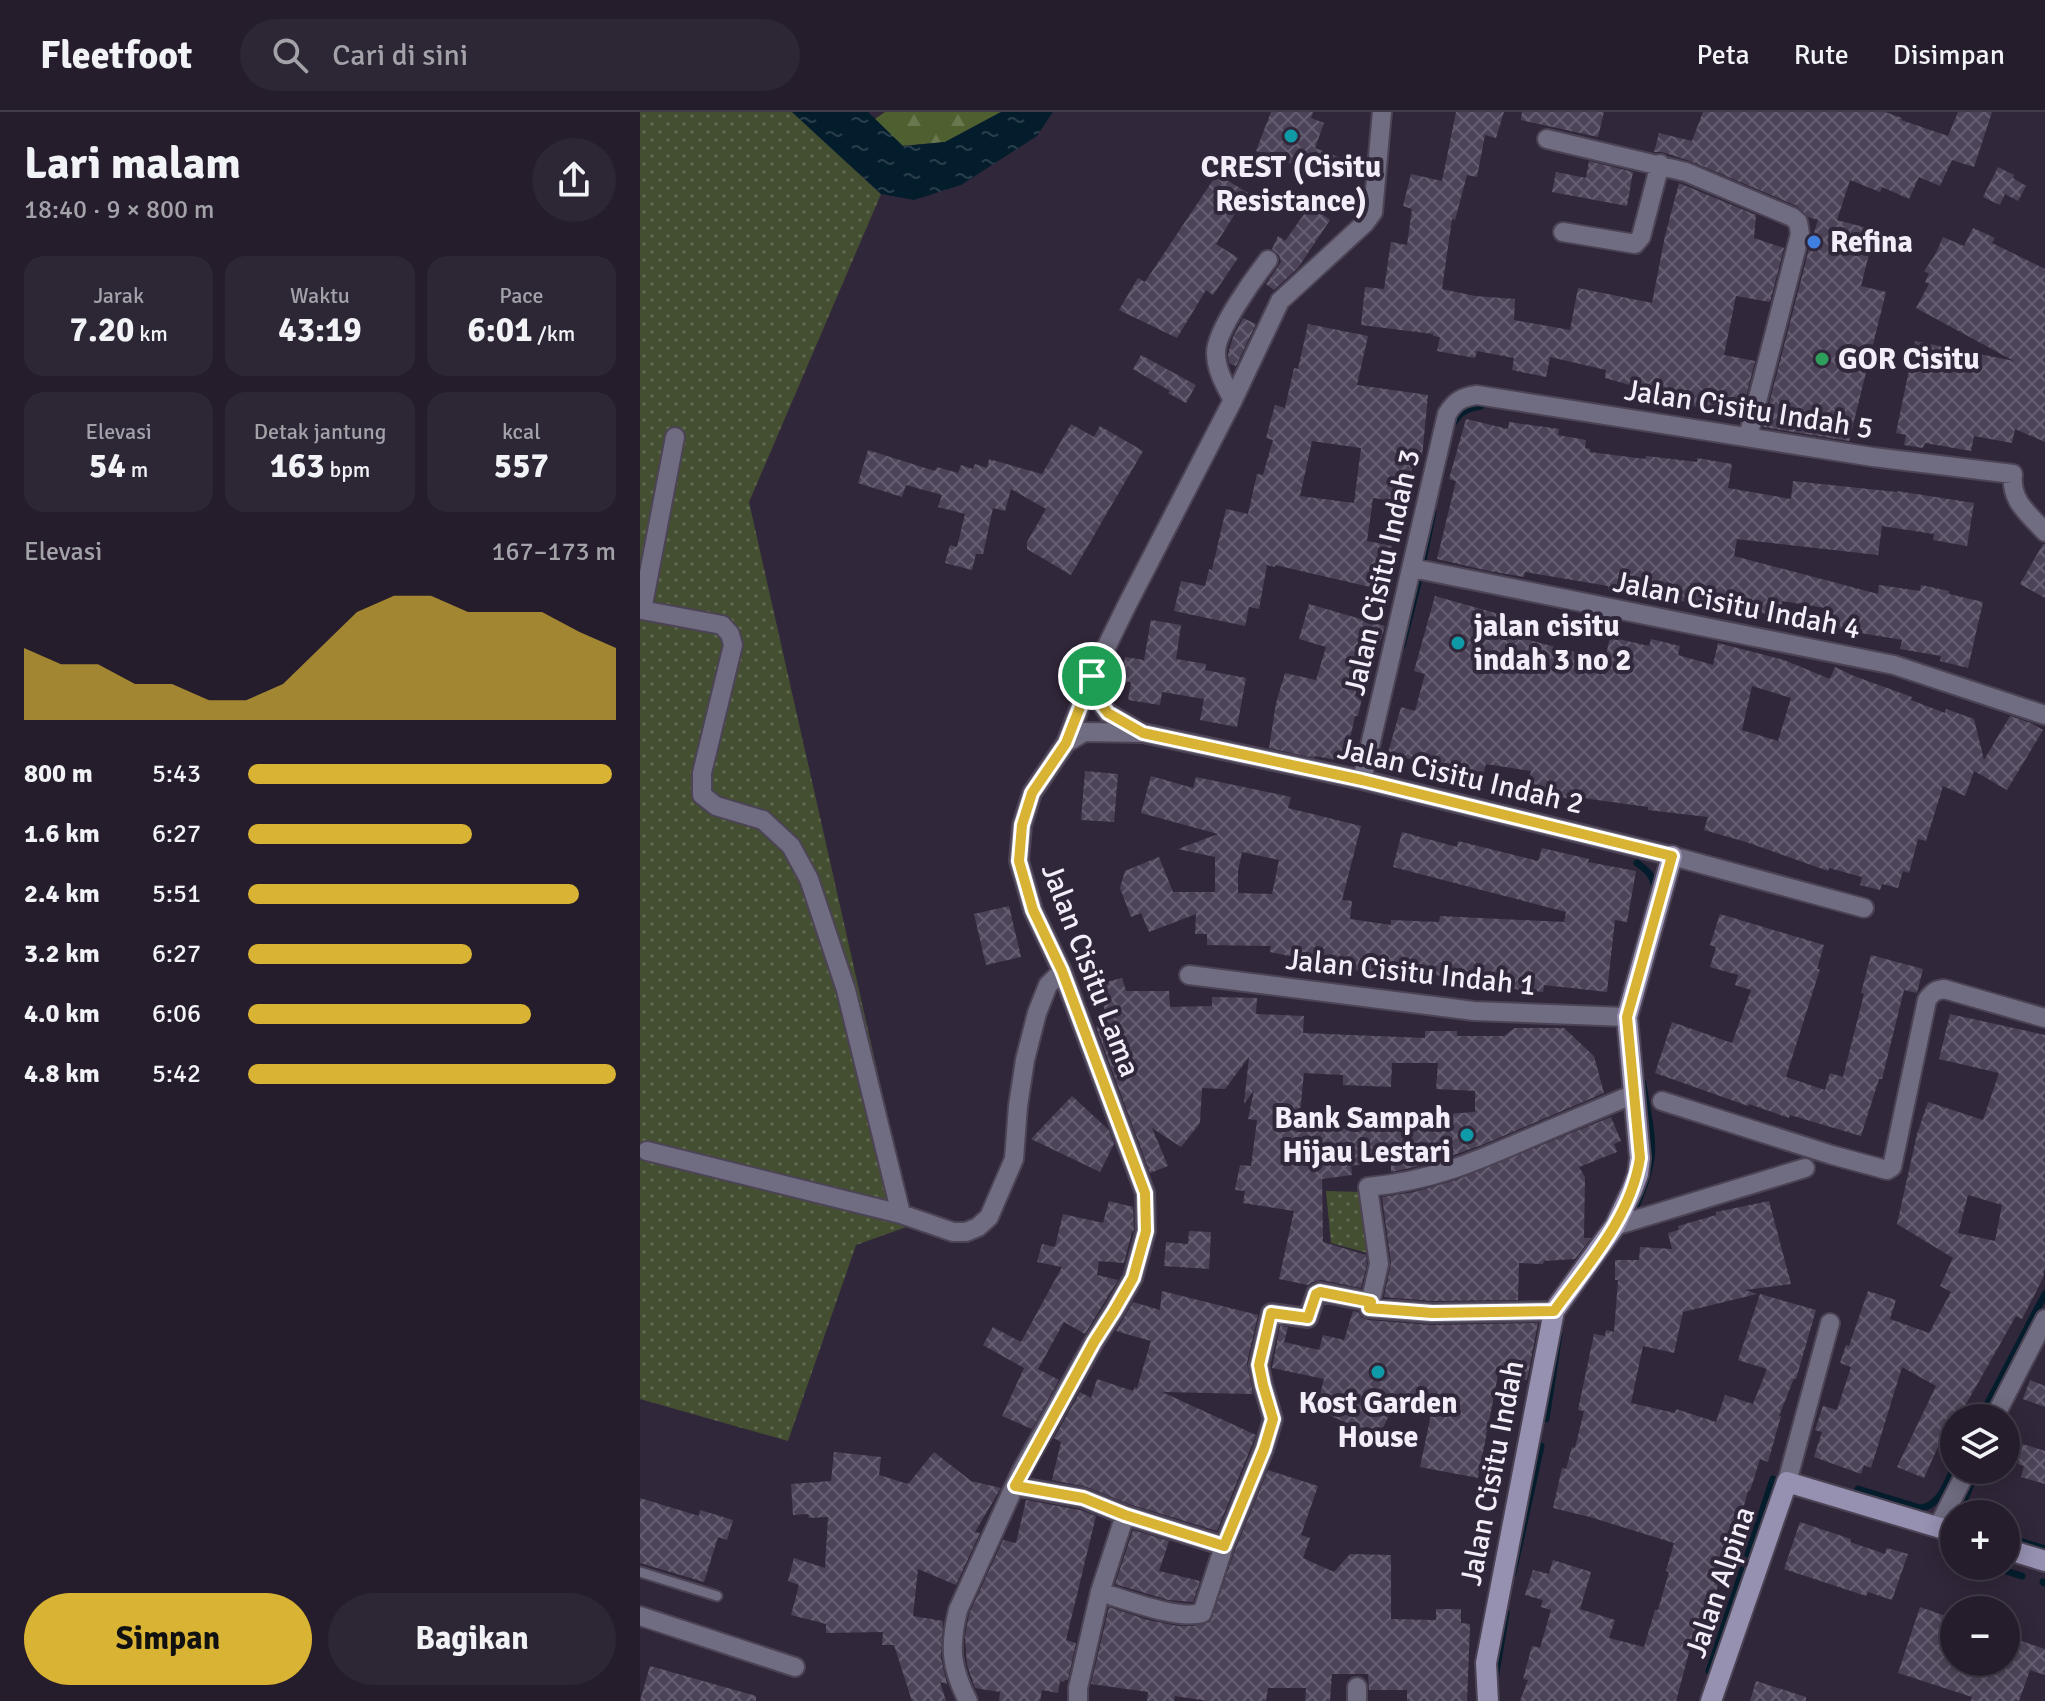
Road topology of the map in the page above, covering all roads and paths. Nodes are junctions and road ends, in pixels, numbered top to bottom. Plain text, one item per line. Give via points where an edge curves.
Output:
1 (1382, 112) edge
2 (1547, 139) dead end
3 (1660, 164) junction
4 (1563, 232) dead end
5 (1268, 260) dead end
6 (1477, 395) joint
7 (1233, 400) junction
8 (675, 437) dead end
9 (1748, 437) junction
10 (2045, 532) edge
11 (1412, 568) junction
12 (641, 610) edge
13 (1092, 676) junction
14 (2045, 715) edge
15 (1143, 733) junction
16 (1066, 743) junction
17 (1362, 780) junction
18 (1672, 856) junction
19 (1864, 908) dead end
20 (1062, 971) junction
21 (1189, 975) dead end
22 (1627, 1017) junction
23 (2045, 1018) edge
24 (1634, 1094) junction
25 (1662, 1101) dead end
26 (647, 1151) dead end
27 (1805, 1168) dead end
28 (901, 1214) junction
29 (1615, 1226) junction
30 (1370, 1305) junction
31 (1554, 1311) junction
32 (2045, 1319) edge
33 (1830, 1323) dead end
34 (2001, 1404) edge
35 (1787, 1482) junction
36 (1015, 1486) junction
37 (1125, 1515) junction
38 (1940, 1527) edge
39 (1224, 1546) junction
40 (2020, 1553) edge
41 (2045, 1561) edge
42 (640, 1572) edge
43 (1100, 1592) junction
44 (717, 1596) dead end
45 (640, 1616) edge
46 (795, 1667) dead end
47 (968, 1701) edge
48 (1078, 1701) edge
49 (1488, 1701) edge
50 (1711, 1701) edge

1 - 7 street, Jalan Cisitu Lama via 1373,212 1280,301
2 - 3 street
3 - 4 street via 1635,244
3 - 9 street via 1792,217 1800,228
5 - 7 street via 1243,291 1215,349 1218,370
6 - 9 street, Jalan Cisitu Indah 5
6 - 11 street, Jalan Cisitu Indah 3 via 1464,396 1447,414
7 - 13 street, Jalan Cisitu Lama
8 - 12 street
9 - 10 street, Jalan Cisitu Indah 5 via 2013,474 2015,498
11 - 14 street, Jalan Cisitu Indah 4 via 1894,665
11 - 17 street, Jalan Cisitu Indah 3
12 - 28 street via 722,625 730,634 733,645 702,773 702,795 716,806 763,820 791,846 809,879 846,990
13 - 15 street via 1094,695 1108,713
13 - 16 street, Jalan Cisitu Lama
15 - 16 street via 1084,732
15 - 17 street, Jalan Cisitu Indah 2
16 - 20 street, Jalan Cisitu Lama via 1032,793 1019,861 1033,910
17 - 18 street, Jalan Cisitu Indah 2
18 - 19 street, Jalan Cisitu Indah 2
18 - 22 street, Jalan Cisitu Indah
20 - 28 street via 1048,985 1037,1013 1025,1060 1014,1159 989,1217 966,1232 953,1232
20 - 36 street, Jalan Cisitu Lama via 1145,1193 1146,1231 1133,1278
21 - 22 street, Jalan Cisitu Indah 1 via 1474,1011
22 - 24 street, Jalan Cisitu Indah
23 - 25 street via 1944,989 1931,993 1892,1167 1887,1170
24 - 29 street, Jalan Cisitu Indah via 1638,1174
24 - 30 street via 1462,1167 1368,1187 1379,1264
26 - 28 street
27 - 29 street
29 - 31 street, Jalan Cisitu Indah
30 - 31 street via 1432,1313
30 - 39 street via 1320,1292 1308,1318 1271,1313 1259,1365 1273,1419
31 - 49 street, Jalan Cisitu Indah via 1486,1663
32 - 34 street
33 - 35 street
35 - 38 street
35 - 50 street, Jalan Alpina
36 - 37 street via 1083,1498
36 - 47 street, Jalan Cisitu Lama via 953,1630 951,1653
37 - 39 street
37 - 43 street
39 - 43 street via 1202,1613 1194,1616
40 - 41 street
42 - 44 lane
43 - 48 street
45 - 46 street

